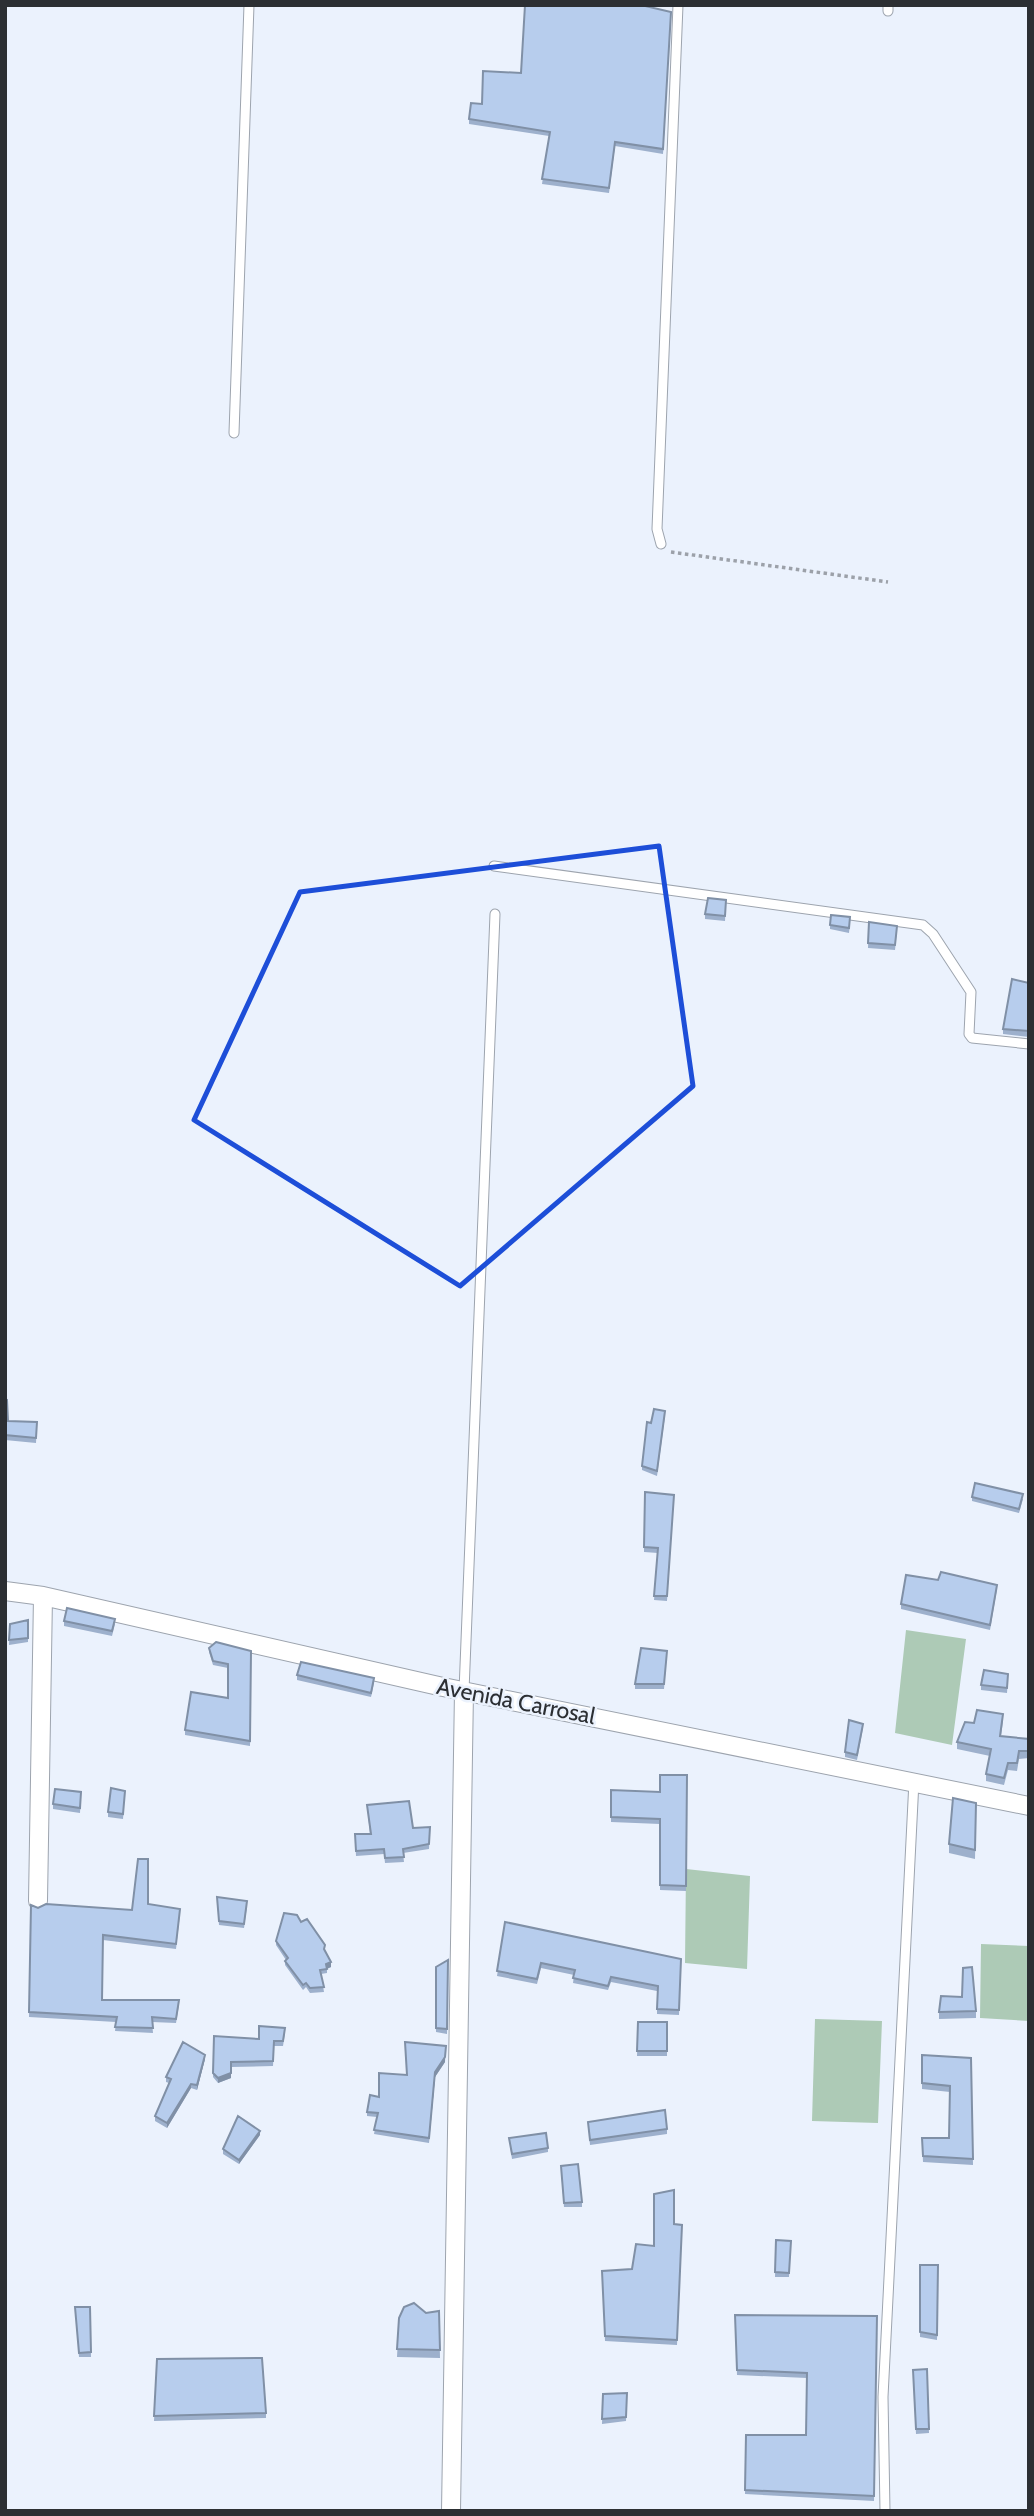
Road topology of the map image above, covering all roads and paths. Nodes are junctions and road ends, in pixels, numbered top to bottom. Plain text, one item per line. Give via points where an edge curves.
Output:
1 (249, 5) edge
2 (678, 5) edge
3 (234, 433) dead end
4 (661, 544) joint
5 (888, 582) dead end
6 (494, 866) dead end
7 (495, 914) dead end
8 (1029, 1044) edge
9 (5, 1591) edge
10 (43, 1596) junction
11 (464, 1691) junction
12 (914, 1781) junction
13 (1029, 1806) edge
14 (38, 1901) dead end
15 (452, 2511) edge
16 (885, 2511) edge

1 - 3 lane
2 - 4 lane via 657,529
4 - 5 path via 675,555
6 - 8 lane via 923,925 971,992 972,1038
7 - 11 lane
9 - 10 street, Avenida Carrosal
10 - 11 street, Avenida Carrosal
10 - 14 street
11 - 12 street, Avenida Carrosal
11 - 15 street
12 - 13 street, Avenida Carrosal
12 - 16 lane via 883,2397

